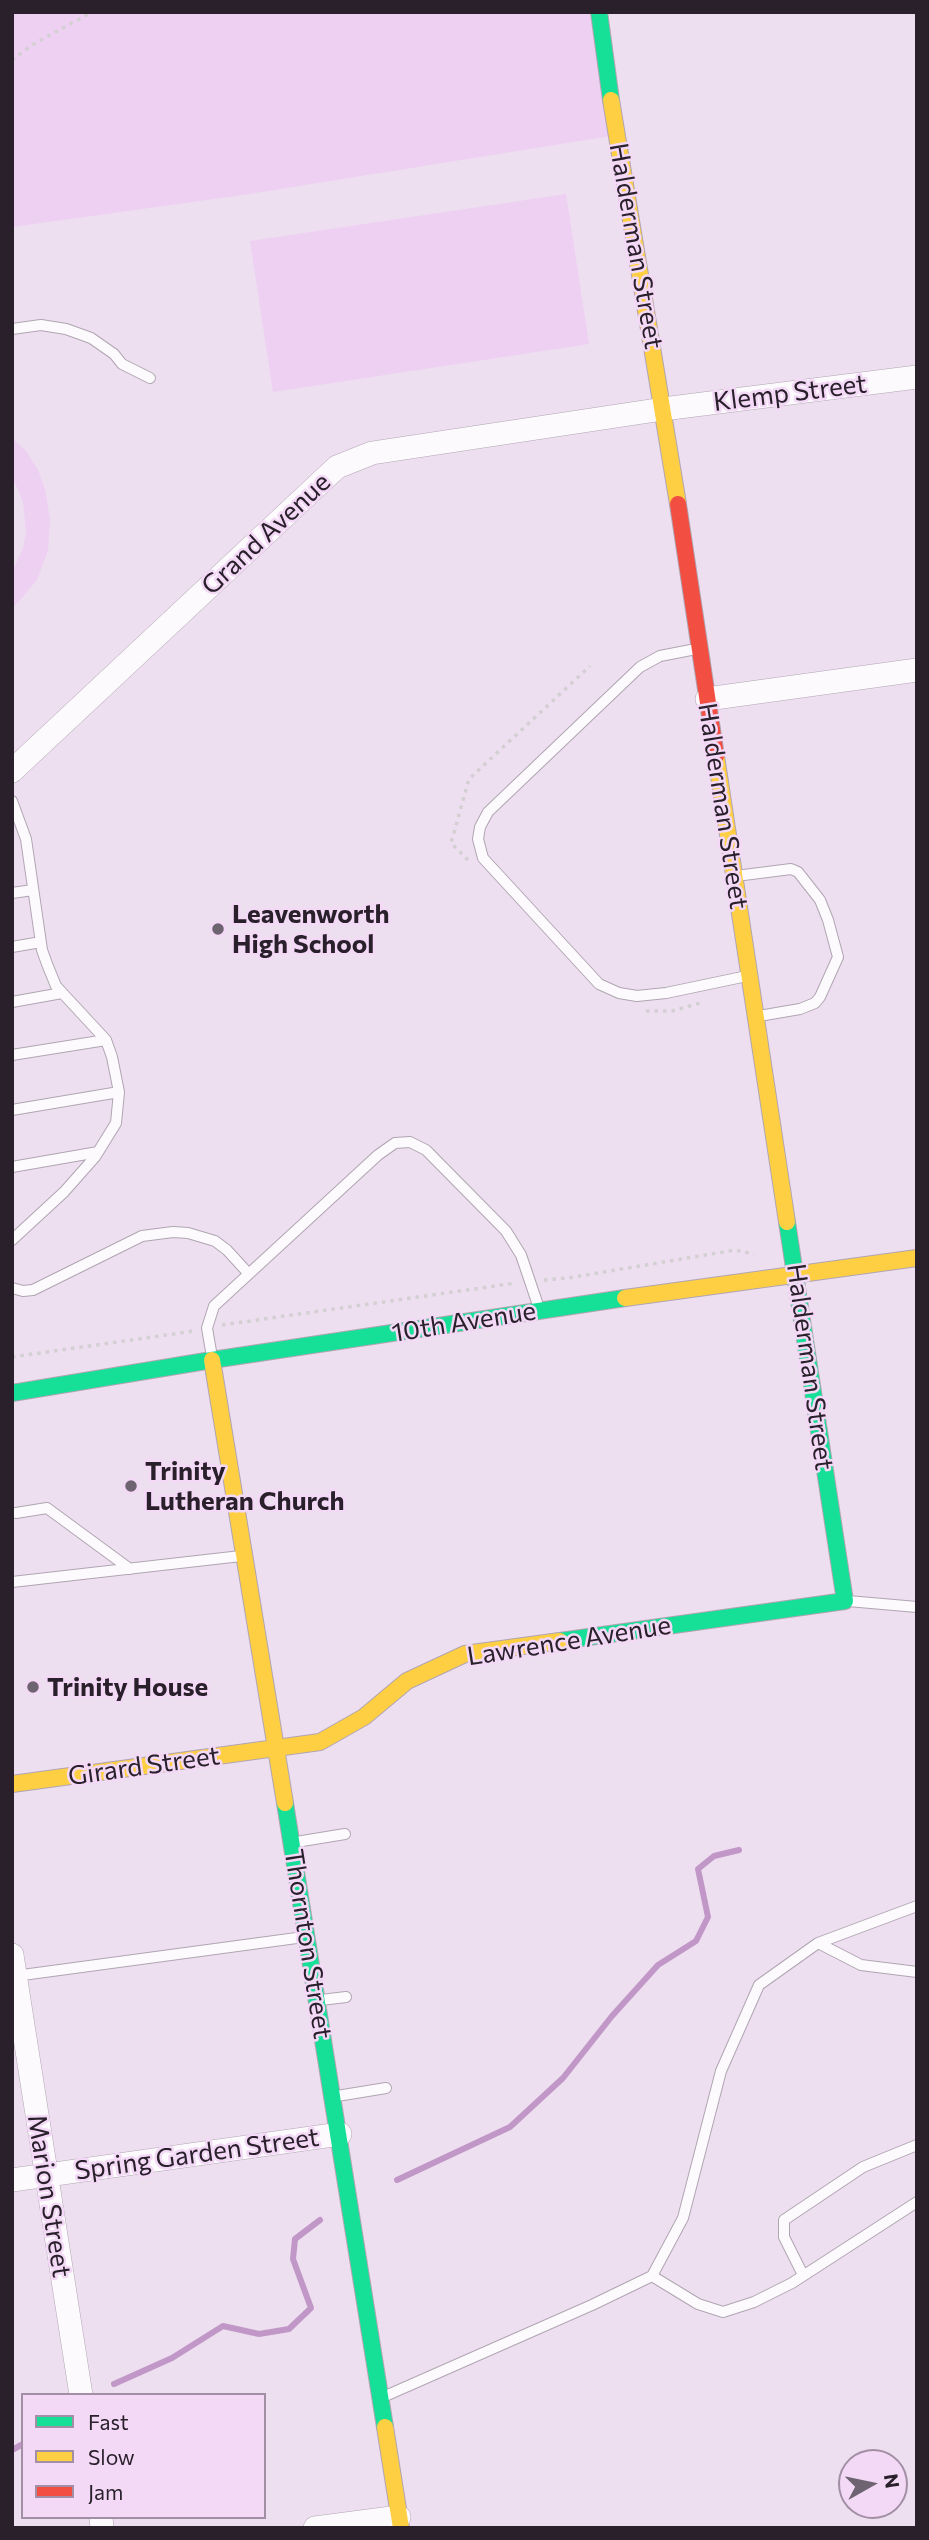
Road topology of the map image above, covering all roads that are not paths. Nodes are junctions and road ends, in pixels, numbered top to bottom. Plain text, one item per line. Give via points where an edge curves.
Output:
1 (599, 12) edge
2 (12, 329) edge
3 (917, 377) edge
4 (150, 378) dead end
5 (663, 409) junction
6 (699, 648) junction
7 (917, 670) edge
8 (706, 699) junction
9 (12, 771) edge
10 (12, 801) edge
11 (735, 877) junction
12 (33, 890) junction
13 (12, 893) edge
14 (41, 942) junction
15 (12, 947) edge
16 (750, 976) junction
17 (62, 993) junction
18 (12, 1002) edge
19 (757, 1016) junction
20 (106, 1040) junction
21 (12, 1055) edge
22 (119, 1092) junction
23 (12, 1110) edge
24 (98, 1152) junction
25 (12, 1167) edge
26 (12, 1240) edge
27 (917, 1258) edge
28 (248, 1273) junction
29 (796, 1273) junction
30 (12, 1288) edge
31 (539, 1310) junction
32 (212, 1360) junction
33 (12, 1393) edge
34 (16, 1513) dead end
35 (244, 1556) junction
36 (130, 1569) junction
37 (12, 1582) edge
38 (845, 1601) junction
39 (917, 1607) edge
40 (276, 1749) junction
41 (12, 1784) edge
42 (345, 1834) dead end
43 (292, 1843) junction
44 (917, 1906) edge
45 (307, 1937) junction
46 (818, 1943) junction
47 (13, 1969) edge
48 (917, 1972) edge
49 (346, 1997) dead end
50 (318, 2001) junction
51 (386, 2088) dead end
52 (334, 2096) junction
53 (340, 2134) junction
54 (917, 2145) edge
55 (45, 2176) junction
56 (12, 2180) edge
57 (917, 2202) edge
58 (652, 2276) junction
59 (803, 2276) junction
60 (80, 2393) edge
61 (381, 2398) junction
62 (400, 2522) edge
63 (315, 2528) edge

1 - 5 street, Halderman Street
2 - 4 lane via 41,325 66,329 91,338 122,364
3 - 5 street, Klemp Street
5 - 6 street, Halderman Street
5 - 9 street, Grand Avenue via 372,453 337,467
6 - 8 street, Halderman Street
6 - 16 lane via 660,656 640,667 488,812 478,839 483,858 599,984 638,996
7 - 8 street
8 - 11 street, Halderman Street
10 - 12 lane via 26,839
11 - 16 street, Halderman Street
11 - 19 lane via 791,869 798,872 820,900 838,957 815,1003
12 - 13 lane
12 - 14 lane
14 - 15 lane
14 - 17 lane
16 - 19 street, Halderman Street
17 - 18 lane
17 - 20 lane
19 - 29 street, Halderman Street
20 - 21 lane
20 - 22 lane
22 - 23 lane
22 - 24 lane via 116,1123
24 - 25 lane
24 - 26 lane via 64,1192
27 - 29 street, 10th Avenue
28 - 30 lane via 215,1241 173,1232 142,1237 33,1290
28 - 31 lane via 378,1154 395,1143 410,1142 426,1150 506,1231 521,1255
28 - 32 lane via 214,1306 207,1328
29 - 31 street, 10th Avenue
29 - 38 street, Halderman Street
31 - 32 street, 10th Avenue
32 - 33 street, 10th Avenue
32 - 35 street, Thornton Street
34 - 36 lane via 47,1508
35 - 36 lane
35 - 40 street, Thornton Street
36 - 37 lane
38 - 39 lane
38 - 40 street, Lawrence Avenue via 465,1654 407,1681 364,1717 320,1742
40 - 41 street, Girard Street
40 - 43 street, Thornton Street
42 - 43 lane
43 - 45 street, Thornton Street
44 - 46 lane
45 - 47 lane
45 - 50 street, Thornton Street
46 - 48 lane via 861,1965
46 - 58 lane via 759,1985 721,2071 683,2218
47 - 55 street, Marion Street
49 - 50 lane
50 - 52 street, Thornton Street
51 - 52 lane
52 - 53 street, Thornton Street
53 - 55 street, Spring Garden Street
53 - 61 street, Thornton Street
54 - 59 lane via 863,2167 784,2220 784,2237
55 - 56 street, Spring Garden Street
55 - 60 street, Marion Street
57 - 59 lane
58 - 59 lane via 698,2304 723,2312 754,2302
58 - 61 lane
61 - 62 street, Thornton Street
62 - 63 street

